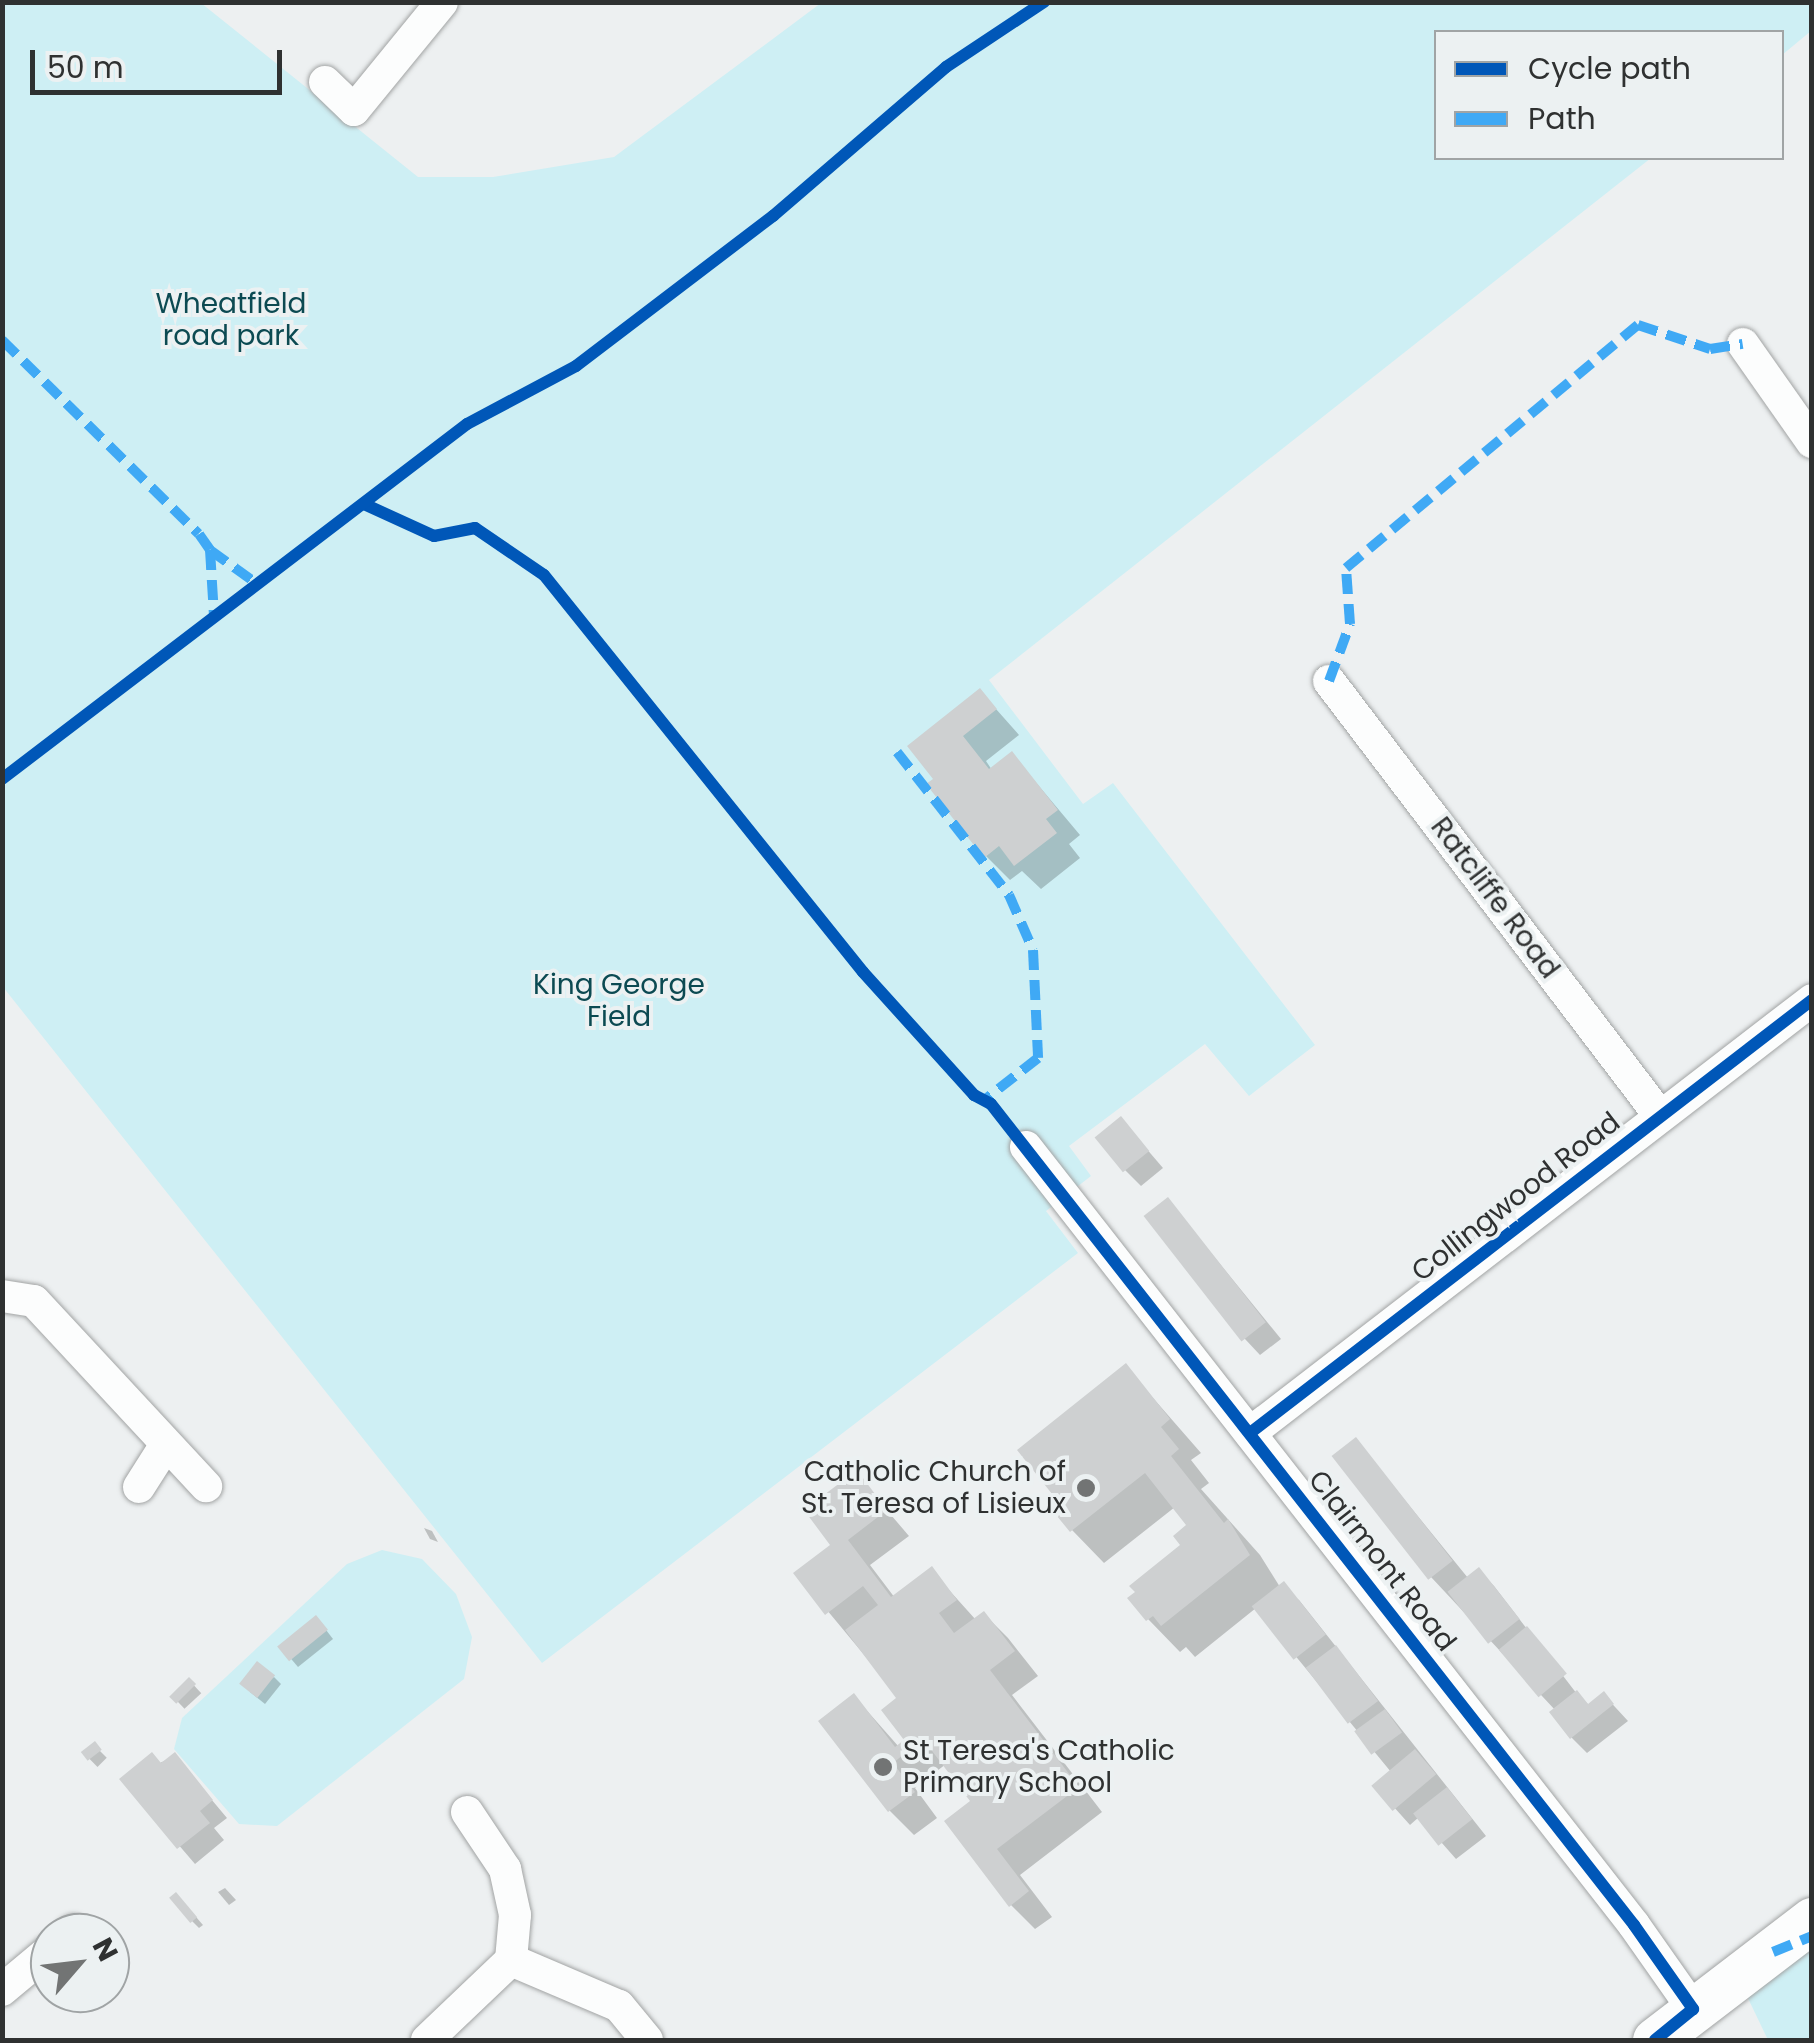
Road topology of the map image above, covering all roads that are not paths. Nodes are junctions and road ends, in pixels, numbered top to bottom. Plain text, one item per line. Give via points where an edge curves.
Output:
1 (442, 2) edge
2 (325, 82) dead end
3 (1743, 344) dead end
4 (1812, 442) edge
5 (1329, 681) dead end
6 (1812, 1000) edge
7 (1660, 1116) junction
8 (1026, 1147) dead end
9 (2, 1296) edge
10 (1250, 1433) junction
11 (165, 1446) junction
12 (206, 1486) dead end
13 (139, 1487) dead end
14 (467, 1812) dead end
15 (1812, 1920) edge
16 (511, 1960) junction
17 (30, 1967) edge
18 (2, 1990) edge
19 (1693, 2009) junction
20 (427, 2040) edge
21 (646, 2040) edge
22 (1655, 2040) edge

1 - 2 street via 354,110
3 - 4 street
5 - 7 street, Ratcliffe Road
6 - 7 street, Collingwood Road
7 - 10 street, Collingwood Road
8 - 10 street, Clairmont Road
9 - 11 street via 34,1301
10 - 19 street, Clairmont Road
11 - 12 street
11 - 13 street
14 - 16 street via 506,1870 515,1916
15 - 19 street
16 - 20 street
16 - 21 street via 620,2006
17 - 18 street
19 - 22 street

